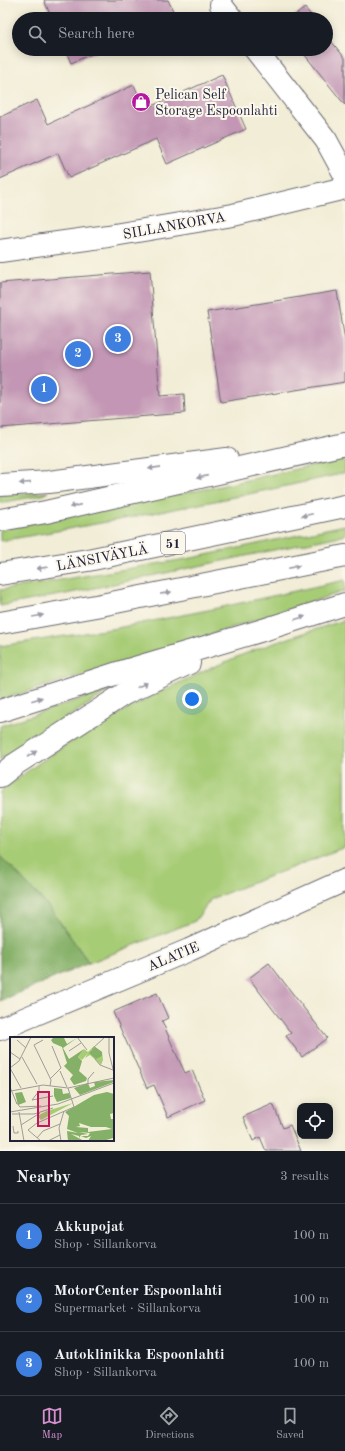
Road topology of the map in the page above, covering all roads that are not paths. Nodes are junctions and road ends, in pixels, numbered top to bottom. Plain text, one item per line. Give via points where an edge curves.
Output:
1 (260, 56) edge
2 (345, 175) edge
3 (345, 188) edge
4 (0, 251) edge
5 (345, 444) edge
6 (308, 453) junction
7 (0, 485) edge
8 (345, 506) edge
9 (0, 520) edge
10 (345, 556) edge
11 (0, 574) edge
12 (345, 604) edge
13 (0, 623) edge
14 (263, 630) junction
15 (0, 711) edge
16 (0, 776) edge
17 (345, 880) edge
18 (0, 1029) edge

1 - 2 main road via 326,140
3 - 4 main road, SILLANKORVA via 233,216
5 - 6 main road
6 -> 7 main road via 206,461 50,482
6 -> 9 main road
8 -> 11 main road, LÄNSIVÄYLÄ / 51 via 88,560
13 -> 10 main road
14 -> 12 main road
15 -> 14 main road
16 -> 14 main road via 124,694
17 - 18 main road, ALATIE via 189,950

